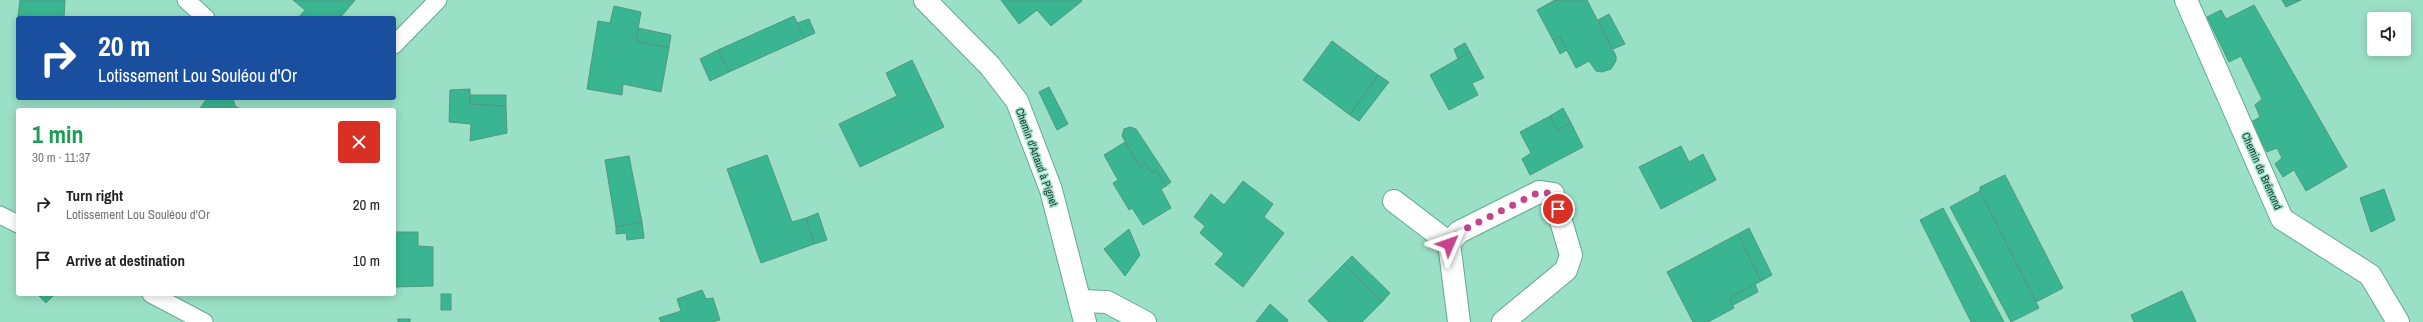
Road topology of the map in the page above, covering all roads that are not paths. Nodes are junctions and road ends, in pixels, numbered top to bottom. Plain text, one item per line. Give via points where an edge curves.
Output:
1 (186, 0) edge
2 (438, 0) edge
3 (925, 0) edge
4 (2186, 0) edge
5 (204, 16) edge
6 (396, 43) edge
7 (1394, 202) dead end
8 (0, 215) edge
9 (16, 223) edge
10 (1449, 244) junction
11 (155, 296) edge
12 (1083, 312) edge
13 (204, 322) edge
14 (1145, 322) edge
15 (1459, 322) edge
16 (1503, 322) edge
17 (2398, 322) edge

1 - 5 lane
2 - 6 lane
3 - 12 street, Chemin d'Artaud à Pignet via 990,66 1017,101 1051,190
4 - 17 street, Chemin de Brémond via 2282,218 2370,275
7 - 10 street
8 - 9 lane
10 - 15 street
10 - 16 street via 1459,232 1539,192 1554,194 1572,255 1566,270
11 - 13 lane
12 - 14 street via 1107,302

